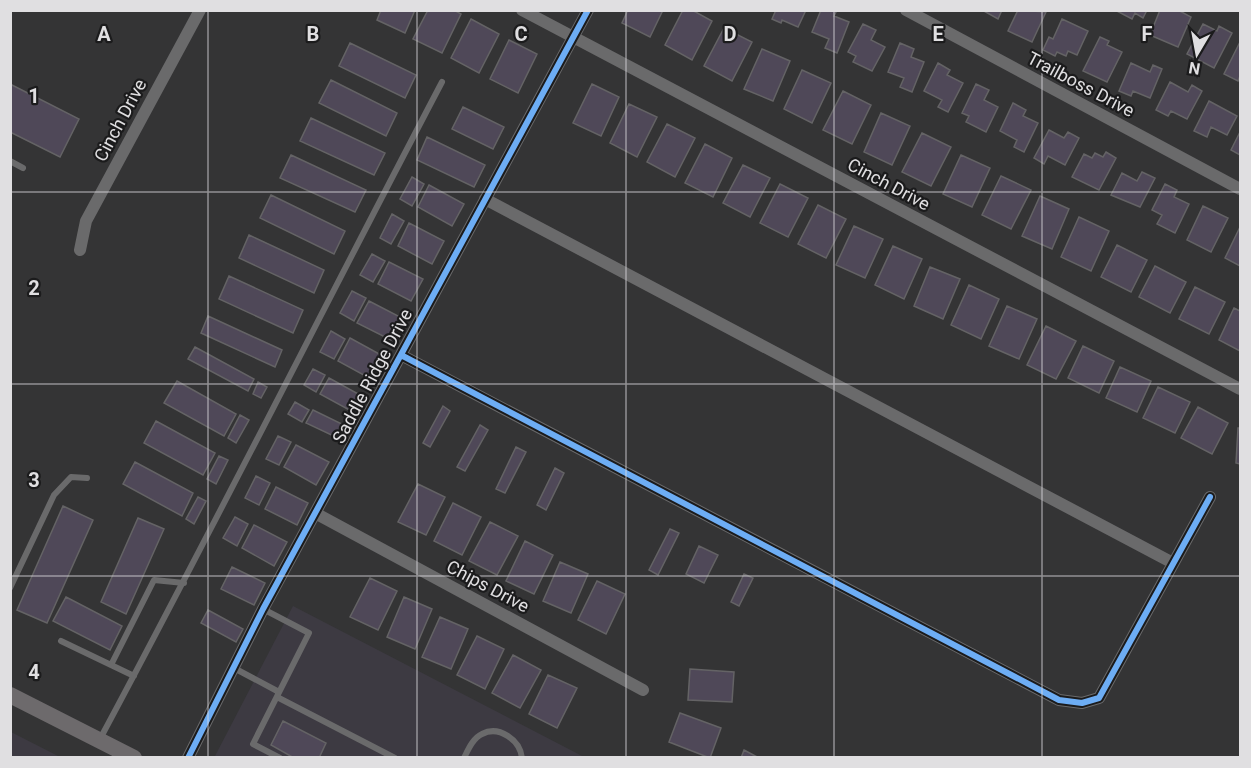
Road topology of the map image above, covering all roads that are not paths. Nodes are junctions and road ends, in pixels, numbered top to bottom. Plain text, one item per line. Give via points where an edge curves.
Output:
1 (200, 10) edge
2 (522, 10) edge
3 (588, 10) edge
4 (906, 10) edge
5 (573, 38) junction
6 (442, 82) dead end
7 (10, 161) edge
8 (22, 168) dead end
9 (1240, 189) edge
10 (485, 199) junction
11 (80, 249) dead end
12 (400, 355) junction
13 (1240, 389) edge
14 (87, 478) dead end
15 (1210, 497) dead end
16 (315, 513) junction
17 (1173, 562) junction
18 (183, 583) junction
19 (10, 588) edge
20 (263, 609) junction
21 (61, 641) dead end
22 (111, 664) junction
23 (232, 667) junction
24 (134, 676) junction
25 (643, 690) dead end
26 (278, 694) junction
27 (10, 695) edge
28 (99, 741) junction
29 (134, 758) edge
30 (188, 758) edge
31 (279, 758) edge
32 (395, 758) edge
33 (464, 758) edge
34 (522, 758) edge

1 - 11 street, Cinch Drive via 86,221
2 - 5 street, Cinch Drive
3 - 5 street, Saddle Ridge Drive
4 - 9 street, Trailboss Drive
5 - 10 street, Saddle Ridge Drive
5 - 13 street, Cinch Drive
6 - 18 lane
7 - 8 lane
10 - 12 street, Saddle Ridge Drive
10 - 17 street
12 - 16 street, Saddle Ridge Drive
12 - 17 street via 1059,700 1082,703 1100,698
14 - 19 lane via 71,477 54,495
15 - 17 street
16 - 20 street, Saddle Ridge Drive
16 - 25 street, Chips Drive
18 - 22 lane via 154,580
18 - 24 lane
20 - 23 street, Saddle Ridge Drive
20 - 26 lane via 309,633
21 - 22 lane
22 - 24 lane
23 - 26 lane
23 - 30 street, Saddle Ridge Drive
24 - 28 lane
26 - 31 lane via 253,744
26 - 32 lane
27 - 28 main road
28 - 29 main road
33 - 34 lane via 481,734 494,732 516,742

